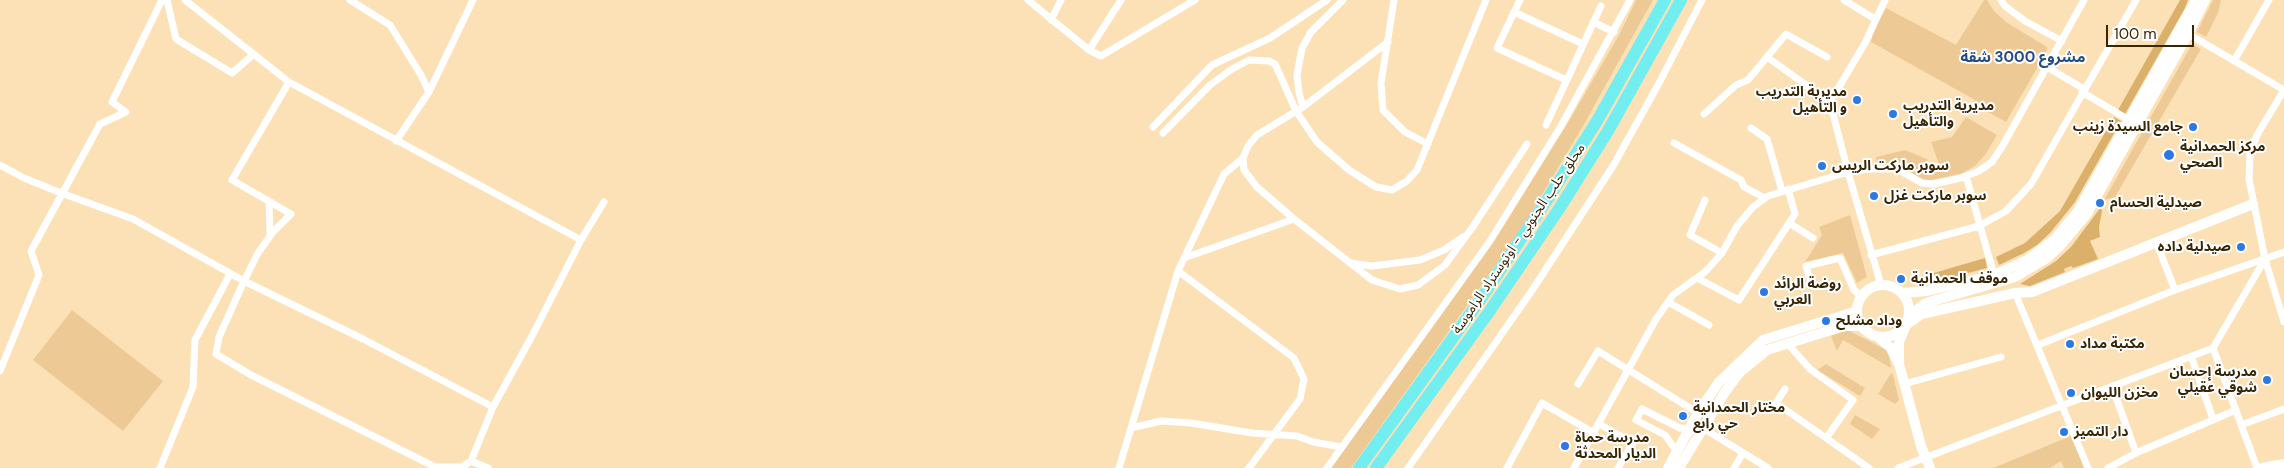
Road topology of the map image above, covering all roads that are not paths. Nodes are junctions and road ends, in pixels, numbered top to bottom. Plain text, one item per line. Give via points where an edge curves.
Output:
1 (162, 0) edge
2 (168, 0) edge
3 (185, 0) edge
4 (350, 0) edge
5 (473, 0) edge
6 (1028, 0) edge
7 (1061, 0) edge
8 (1121, 0) edge
9 (1195, 0) edge
10 (1327, 0) edge
11 (1343, 0) edge
12 (1394, 0) edge
13 (1486, 0) edge
14 (1520, 0) edge
15 (1620, 0) edge
16 (1665, 0) edge
17 (1681, 0) edge
18 (1702, 0) edge
19 (1844, 0) edge
20 (1885, 0) edge
21 (2001, 0) edge
22 (2084, 0) edge
23 (2136, 0) edge
24 (2196, 0) edge
25 (2205, 0) edge
26 (2269, 0) edge
27 (1629, 2) edge
28 (1601, 6) dead end
29 (1514, 12) junction
30 (1875, 19) junction
31 (1051, 20) junction
32 (1593, 22) junction
33 (1614, 32) junction
34 (2184, 32) junction
35 (2062, 41) junction
36 (1388, 42) junction
37 (1583, 44) junction
38 (1089, 50) junction
39 (254, 54) junction
40 (1767, 57) junction
41 (1827, 57) dead end
42 (2234, 61) junction
43 (2047, 67) junction
44 (1566, 80) junction
45 (288, 82) junction
46 (2284, 90) edge
47 (2083, 91) junction
48 (429, 92) junction
49 (1830, 102) junction
50 (1303, 107) junction
51 (1296, 112) junction
52 (1704, 114) dead end
53 (2130, 120) junction
54 (1546, 125) dead end
55 (1153, 126) dead end
56 (1751, 128) dead end
57 (1163, 134) dead end
58 (396, 141) junction
59 (2122, 142) junction
60 (1674, 143) dead end
61 (1428, 144) junction
62 (1527, 144) dead end
63 (1243, 158) junction
64 (0, 165) edge
65 (1848, 172) junction
66 (1966, 176) junction
67 (1785, 190) junction
68 (2095, 190) junction
69 (61, 193) junction
70 (1765, 198) junction
71 (1705, 200) dead end
72 (269, 202) junction
73 (604, 202) dead end
74 (2253, 204) junction
75 (1294, 219) junction
76 (1789, 223) junction
77 (1980, 226) junction
78 (1472, 228) junction
79 (270, 236) junction
80 (1813, 238) dead end
81 (581, 240) junction
82 (2157, 244) junction
83 (2284, 252) edge
84 (1722, 253) junction
85 (1871, 255) junction
86 (1184, 258) junction
87 (2265, 258) junction
88 (1350, 264) junction
89 (1178, 271) junction
90 (230, 274) junction
91 (1994, 275) junction
92 (1697, 278) junction
93 (244, 281) junction
94 (1811, 283) dead end
95 (1881, 285) junction
96 (2175, 290) junction
97 (1902, 293) junction
98 (2015, 293) junction
99 (1862, 296) junction
100 (1668, 302) junction
101 (1857, 311) junction
102 (1908, 320) junction
103 (2284, 322) edge
104 (1709, 325) dead end
105 (1862, 326) junction
106 (1879, 338) junction
107 (1787, 343) junction
108 (2038, 345) junction
109 (2213, 348) junction
110 (2191, 356) junction
111 (2001, 357) dead end
112 (1898, 364) junction
113 (1628, 368) junction
114 (0, 371) edge
115 (1578, 384) dead end
116 (1904, 384) junction
117 (2112, 386) junction
118 (1786, 389) dead end
119 (2063, 404) junction
120 (493, 408) junction
121 (2284, 409) edge
122 (2236, 410) junction
123 (2213, 420) junction
124 (1696, 423) junction
125 (1599, 424) junction
126 (2241, 425) junction
127 (1131, 428) junction
128 (1594, 433) junction
129 (1276, 434) junction
130 (1827, 437) junction
131 (1342, 447) junction
132 (1677, 452) junction
133 (1743, 453) junction
134 (2136, 453) junction
135 (1925, 458) junction
136 (471, 461) junction
137 (2284, 464) edge
138 (160, 468) edge
139 (488, 468) edge
140 (1119, 468) edge
141 (1249, 468) edge
142 (1327, 468) edge
143 (1359, 468) edge
144 (1376, 468) edge
145 (1408, 468) edge
146 (1507, 468) edge
147 (1574, 468) edge
148 (1618, 468) edge
149 (1668, 468) edge
150 (1680, 468) edge
151 (1734, 468) edge
152 (1768, 468) edge
153 (1869, 468) edge
154 (1898, 468) edge
155 (1930, 468) edge
156 (2088, 468) edge
157 (2108, 468) edge
158 (2257, 468) edge
159 (2262, 468) edge

1 - 69 street via 112,102 126,112 100,124
2 - 39 street via 176,39 232,72
3 - 39 street
4 - 48 street via 390,25
5 - 48 street
6 - 31 street
7 - 31 street
8 - 38 street
9 - 38 street via 1101,56
10 - 55 street via 1270,38 1212,65
11 - 50 street via 1311,32 1302,48 1297,75
12 - 36 street
13 - 61 street
14 - 29 street
15 - 27 street
16 - 143 highway, محلق حلب الجنوبي - اوتوستراد الراموسة via 1598,121 1547,200 1478,303
17 - 144 highway, محلق حلب الجنوبي - اوتوستراد الراموسة via 1608,131 1559,209 1490,312
18 - 145 street via 1613,166 1533,289
19 - 30 street
20 - 30 street
21 - 35 street via 2025,21
22 - 35 street
23 - 47 street
24 - 34 street
25 - 34 street
26 - 42 street
27 - 33 street
28 - 32 street
29 - 37 street
29 - 44 street via 1497,48
30 - 49 street
31 - 38 street
32 - 33 street
32 - 37 street
33 - 131 street via 1490,241
34 - 42 street
34 - 53 street
34 - 59 street
35 - 43 street
36 - 50 street
36 - 61 street via 1381,83 1383,110 1405,132
37 - 44 street
39 - 45 street
40 - 41 street via 1786,34
40 - 49 street
40 - 52 street via 1748,80 1736,85
42 - 46 street
43 - 47 street
43 - 66 street via 1992,162
44 - 54 street
45 - 58 street
45 - 72 street via 232,180
46 - 74 street via 2257,135 2250,155
47 - 53 street
47 - 77 street via 2030,184 2006,211
48 - 58 street
49 - 65 street
50 - 51 street
51 - 57 street via 1275,64 1249,60 1210,85
51 - 61 street via 1317,142 1349,170 1376,186 1392,190 1417,170
51 - 63 street via 1257,135
53 - 59 street
56 - 67 street via 1767,139
58 - 81 street
59 - 68 street
60 - 70 street via 1741,180 1744,187
62 - 78 street
63 - 75 street via 1244,170 1257,187
63 - 86 street via 1224,174
64 - 69 street
65 - 66 street via 1897,169 1922,183 1934,184
65 - 67 street
65 - 85 street
66 - 77 street
67 - 70 street
67 - 76 street via 1795,214
68 - 91 street via 2055,239 2027,260
68 - 102 street via 2075,230 2031,268 2002,281 1926,302
69 - 90 street via 132,219
69 - 114 street via 31,251 40,275
70 - 84 street via 1737,226
71 - 84 street via 1690,235
72 - 79 street
72 - 79 street via 291,214
73 - 81 street
74 - 82 street
74 - 87 street
75 - 86 street
75 - 88 street
76 - 80 street
76 - 92 street via 1739,300
77 - 85 street
77 - 91 street
78 - 88 street via 1444,250 1420,260 1372,266
78 - 88 street via 1445,265 1418,285 1400,289 1372,280
79 - 93 street
81 - 120 street
82 - 96 street
82 - 98 street via 2032,292
83 - 87 street
84 - 92 street
85 - 95 street
86 - 89 street
87 - 96 street
87 - 103 street
87 - 109 street
89 - 127 street
89 - 129 street via 1294,358 1304,379 1300,399
90 - 93 street
90 - 138 street via 195,340 193,387
91 - 97 street via 1927,291
92 - 100 street
93 - 120 street via 363,338
93 - 136 street via 219,337 216,354 435,467 462,467
94 - 99 street via 1806,266 1840,258 1854,290
95 - 97 street
95 - 99 street
96 - 108 street
97 - 102 street via 1908,304
98 - 102 street
98 - 108 street
99 - 101 street
100 - 104 street
100 - 113 street
101 - 105 street
101 - 124 street via 1763,340 1719,382
102 - 106 street via 1894,335
102 - 112 street via 1899,342
105 - 106 street
105 - 107 street via 1844,326
106 - 112 street via 1890,347
107 - 124 street via 1767,350 1740,372
107 - 130 street via 1810,369 1853,400
108 - 119 street
109 - 110 street
109 - 122 street
110 - 117 street
110 - 123 street
111 - 116 street
112 - 116 street
113 - 115 street via 1598,351
113 - 124 street
113 - 125 street
116 - 135 street
117 - 119 street
117 - 134 street
118 - 130 street via 1776,403
119 - 135 street
119 - 156 street
120 - 136 street
121 - 126 street
122 - 123 street
122 - 126 street
123 - 134 street
124 - 132 street
124 - 132 street via 1680,428 1642,409 1636,420 1666,436
124 - 133 street
124 - 150 street
125 - 128 street
125 - 148 street via 1632,443
126 - 158 street
127 - 129 street via 1161,421
127 - 140 street
128 - 146 street via 1542,403
128 - 147 street
129 - 131 street
129 - 141 street
130 - 153 street
131 - 142 street
132 - 149 street
133 - 151 street
133 - 152 street
134 - 157 street
135 - 154 street
135 - 155 street
136 - 139 street
137 - 159 street

